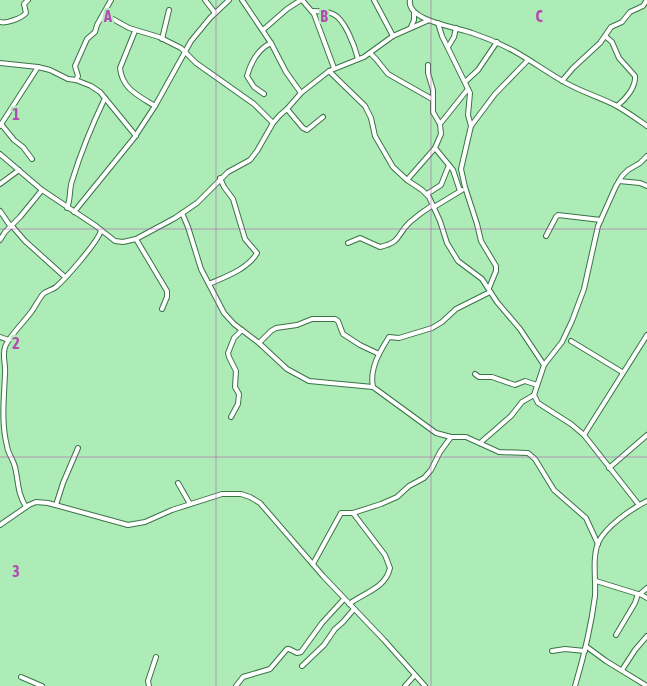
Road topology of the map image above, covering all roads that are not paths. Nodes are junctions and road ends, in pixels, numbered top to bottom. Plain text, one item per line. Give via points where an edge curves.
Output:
1 (28, 0) edge
2 (111, 0) edge
3 (205, 0) edge
4 (229, 0) edge
5 (242, 0) edge
6 (302, 0) edge
7 (312, 0) edge
8 (374, 0) edge
9 (410, 0) edge
10 (647, 0) edge
11 (307, 4) junction
12 (169, 10) dead end
13 (312, 11) junction
14 (215, 13) junction
15 (414, 13) junction
16 (104, 14) junction
17 (427, 21) junction
18 (0, 22) edge
19 (438, 23) junction
20 (409, 28) junction
21 (456, 28) junction
22 (263, 30) junction
23 (135, 31) junction
24 (393, 36) junction
25 (605, 36) junction
26 (162, 39) junction
27 (497, 42) junction
28 (271, 43) junction
29 (448, 47) junction
30 (184, 51) junction
31 (370, 53) junction
32 (358, 59) junction
33 (528, 60) junction
34 (0, 64) edge
35 (428, 65) dead end
36 (38, 67) junction
37 (334, 68) junction
38 (329, 71) junction
39 (76, 80) junction
40 (562, 81) junction
41 (465, 82) junction
42 (468, 89) junction
43 (301, 93) junction
44 (264, 94) dead end
45 (106, 98) junction
46 (432, 99) junction
47 (154, 106) junction
48 (617, 106) junction
49 (287, 109) junction
50 (323, 117) dead end
51 (273, 123) junction
52 (440, 124) junction
53 (1, 125) edge
54 (471, 126) junction
55 (647, 126) edge
56 (136, 136) junction
57 (436, 148) junction
58 (0, 154) edge
59 (647, 156) edge
60 (32, 159) dead end
61 (450, 165) junction
62 (19, 170) junction
63 (220, 178) junction
64 (407, 180) junction
65 (619, 180) junction
66 (0, 184) edge
67 (647, 186) edge
68 (466, 188) junction
69 (42, 190) junction
70 (460, 191) junction
71 (427, 194) junction
72 (434, 206) junction
73 (67, 208) junction
74 (0, 210) edge
75 (74, 212) junction
76 (182, 213) junction
77 (601, 220) junction
78 (11, 226) junction
79 (101, 230) junction
80 (546, 236) dead end
81 (136, 239) junction
82 (0, 240) edge
83 (348, 243) dead end
84 (65, 277) junction
85 (209, 284) junction
86 (489, 290) junction
87 (162, 309) dead end
88 (242, 330) junction
89 (647, 336) edge
90 (0, 337) edge
91 (9, 340) junction
92 (571, 341) dead end
93 (260, 343) junction
94 (379, 354) junction
95 (544, 365) junction
96 (475, 374) dead end
97 (622, 374) junction
98 (537, 385) junction
99 (373, 387) junction
100 (534, 395) junction
101 (231, 417) dead end
102 (584, 435) junction
103 (647, 436) edge
104 (451, 437) junction
105 (480, 443) junction
106 (78, 448) dead end
107 (609, 468) junction
108 (178, 483) dead end
109 (647, 501) edge
110 (190, 504) junction
111 (56, 505) junction
112 (638, 505) junction
113 (26, 507) junction
114 (353, 514) junction
115 (0, 526) edge
116 (598, 544) junction
117 (313, 564) junction
118 (596, 580) junction
119 (647, 588) edge
120 (639, 594) junction
121 (647, 598) edge
122 (344, 600) junction
123 (349, 604) junction
124 (354, 609) junction
125 (616, 635) dead end
126 (647, 638) edge
127 (586, 649) junction
128 (552, 651) dead end
129 (156, 657) dead end
130 (302, 666) dead end
131 (622, 670) junction
132 (414, 676) junction
133 (20, 677) dead end
134 (640, 684) edge
135 (42, 686) edge
136 (149, 686) edge
137 (236, 686) edge
138 (405, 686) edge
139 (425, 686) edge
140 (575, 686) edge
141 (647, 686) edge

1 - 18 street via 24,4 26,13 23,17
2 - 16 street
3 - 14 street
4 - 14 street
5 - 22 street
6 - 11 street
6 - 22 street
7 - 11 street
8 - 24 street
9 - 15 street
10 - 25 street via 622,22 611,27
11 - 13 street
12 - 26 street
13 - 32 street via 336,16 354,45
13 - 37 street
14 - 30 street
15 - 17 street
15 - 20 street via 413,25
16 - 23 street
16 - 39 street via 81,50 75,66
17 - 19 street
17 - 20 street
19 - 21 street
19 - 29 street
20 - 24 street
21 - 27 street
21 - 29 street
22 - 28 street
23 - 26 street
23 - 47 street via 120,71 126,86
24 - 31 street
25 - 40 street
25 - 48 street via 635,76 630,93
26 - 30 street
27 - 33 street
27 - 41 street
28 - 43 street
28 - 44 street via 252,62 247,76
29 - 41 street
30 - 47 street
30 - 51 street via 254,104
31 - 32 street
31 - 46 street via 388,74
32 - 37 street
33 - 40 street
33 - 54 street
34 - 36 street
35 - 46 street
36 - 39 street
36 - 53 street
37 - 38 street
38 - 43 street
38 - 64 street via 365,106 382,150 397,172
39 - 45 street via 97,89
40 - 48 street
41 - 42 street
42 - 52 street
42 - 54 street
43 - 49 street
45 - 56 street
45 - 73 street via 92,125
46 - 52 street via 433,112
47 - 56 street
48 - 55 street
49 - 50 street via 307,130
49 - 51 street
51 - 63 street via 252,157
52 - 57 street via 441,134
53 - 60 street
54 - 68 street via 461,169
56 - 75 street
57 - 61 street
57 - 64 street
58 - 62 street
59 - 65 street
61 - 70 street
61 - 71 street via 441,185
62 - 66 street
62 - 69 street
63 - 76 street via 202,198
63 - 85 street via 233,199 245,239 257,253 241,268
64 - 71 street
65 - 67 street
65 - 77 street
68 - 70 street
68 - 86 street via 481,241 496,266
69 - 73 street
69 - 78 street
70 - 72 street
71 - 72 street
72 - 83 street via 408,224 398,240 392,243 380,247 360,238
72 - 86 street via 449,247 458,261 478,275
73 - 75 street
74 - 78 street
75 - 79 street
76 - 81 street
76 - 85 street
77 - 80 street via 558,215
77 - 95 street via 572,321 562,342
78 - 82 street
78 - 84 street
79 - 81 street via 115,241
79 - 84 street
81 - 87 street via 166,291
84 - 91 street via 44,293
85 - 88 street via 229,319
86 - 94 street via 432,328 399,338 389,337
86 - 95 street
88 - 93 street
88 - 101 street via 234,338 228,353 236,371 235,387 239,394
89 - 97 street
90 - 91 street
91 - 113 street via 4,355 6,374 2,417 8,450 16,468 19,494
92 - 97 street
93 - 94 street via 276,328 312,319 336,319 343,334
93 - 99 street via 287,370 306,380
94 - 99 street via 373,370
95 - 98 street
96 - 98 street via 515,385 524,381
97 - 102 street
98 - 100 street
99 - 104 street via 436,433
100 - 102 street via 538,404
100 - 105 street via 522,402
102 - 107 street
103 - 107 street
104 - 105 street via 466,437
104 - 114 street via 424,478 397,497
105 - 116 street via 499,452 524,452 532,456 554,490 586,518
106 - 111 street
107 - 112 street
108 - 110 street
109 - 112 street
110 - 111 street via 145,522 128,525
110 - 117 street via 227,494 241,494 254,499
111 - 113 street via 36,502
112 - 116 street via 604,533
113 - 115 street
114 - 117 street via 344,512 339,515
114 - 123 street via 385,554 390,568 380,587
116 - 118 street
117 - 122 street
118 - 120 street
118 - 127 street
119 - 120 street
120 - 121 street
120 - 125 street
122 - 123 street
122 - 137 street via 322,623 302,652 287,649 270,669 243,677
123 - 124 street
124 - 130 street
124 - 132 street
126 - 131 street
127 - 128 street
127 - 131 street
127 - 140 street
129 - 136 street via 148,678
131 - 134 street
132 - 138 street
132 - 139 street
133 - 135 street
134 - 141 street

